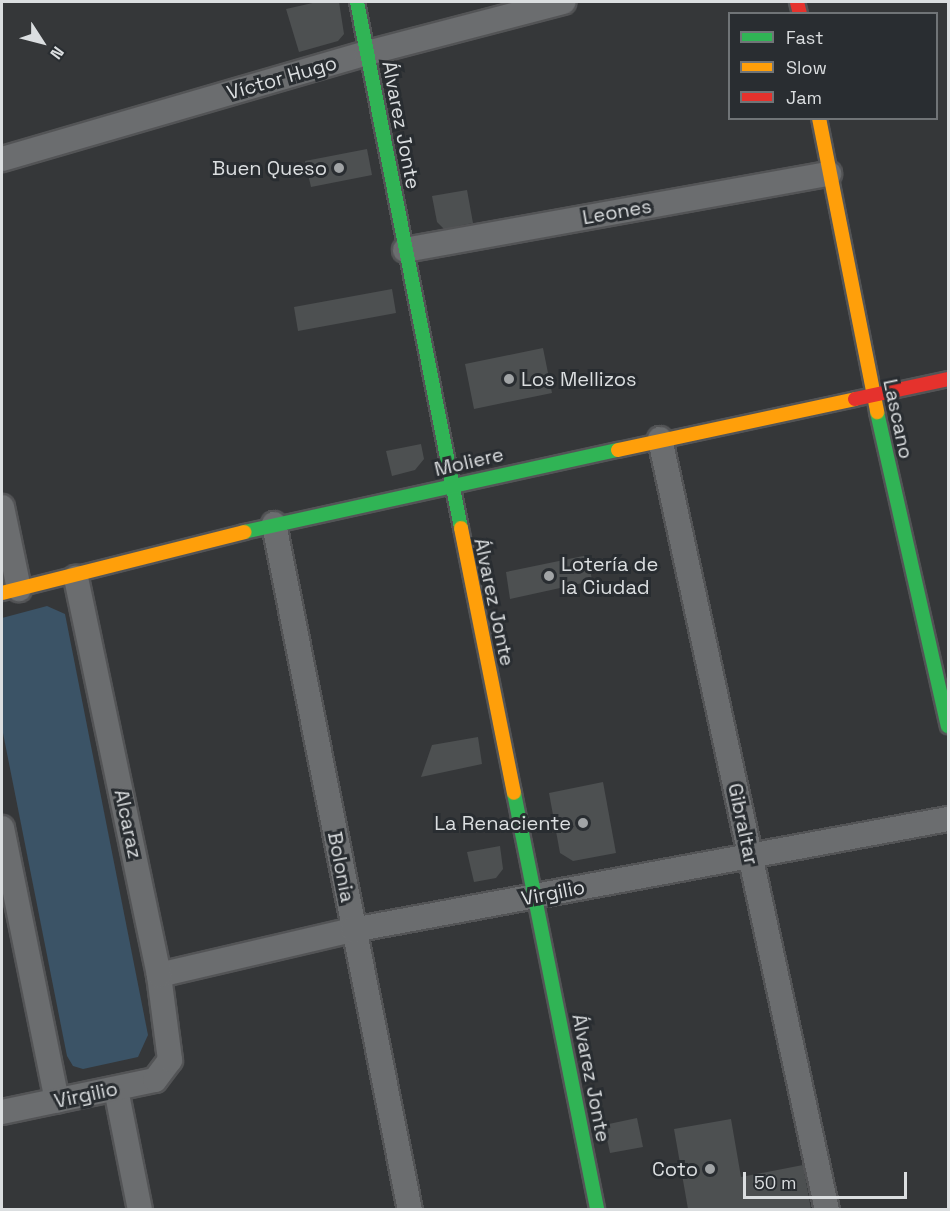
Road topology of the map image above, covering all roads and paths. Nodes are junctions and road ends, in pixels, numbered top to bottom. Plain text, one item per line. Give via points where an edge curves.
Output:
1 (357, 2) edge
2 (563, 2) edge
3 (367, 53) junction
4 (819, 120) edge
5 (2, 159) edge
6 (830, 174) junction
7 (405, 250) junction
8 (948, 379) edge
9 (873, 396) junction
10 (660, 439) junction
11 (450, 486) junction
12 (2, 507) edge
13 (274, 524) junction
14 (76, 578) junction
15 (10, 591) edge
16 (948, 726) edge
17 (948, 819) edge
18 (2, 828) edge
19 (750, 856) junction
20 (5, 862) edge
21 (536, 897) junction
22 (353, 930) junction
23 (159, 975) junction
24 (166, 1070) joint
25 (116, 1089) junction
26 (57, 1101) junction
27 (2, 1112) edge
28 (140, 1209) edge
29 (410, 1209) edge
30 (597, 1209) edge
31 (827, 1209) edge

1 - 3 street, Álvarez Jonte
2 - 3 street, Víctor Hugo
3 - 5 street, Víctor Hugo
3 - 7 street, Álvarez Jonte
4 - 6 street, Lascano
6 - 7 street, Leones
6 - 9 street, Lascano
7 - 11 street, Álvarez Jonte
8 - 9 street, Moliere
9 - 10 street, Moliere
9 - 16 street, Lascano
10 - 11 street, Moliere
10 - 19 street, Gibraltar
11 - 13 street, Moliere
11 - 21 street, Álvarez Jonte
12 - 15 street
13 - 14 street, Moliere
13 - 22 street, Bolonia
14 - 15 street, Moliere
14 - 23 street, Alcaraz
17 - 19 street, Virgilio
18 - 20 street
19 - 21 street, Virgilio
19 - 31 street, Gibraltar
20 - 26 street
21 - 22 street, Virgilio
21 - 30 street, Álvarez Jonte
22 - 23 street, Virgilio
22 - 29 street, Bolonia
23 - 24 street, Alcaraz via 171,1049
24 - 25 street, Virgilio via 155,1080
25 - 26 street, Virgilio
25 - 28 street
26 - 27 street, Virgilio

